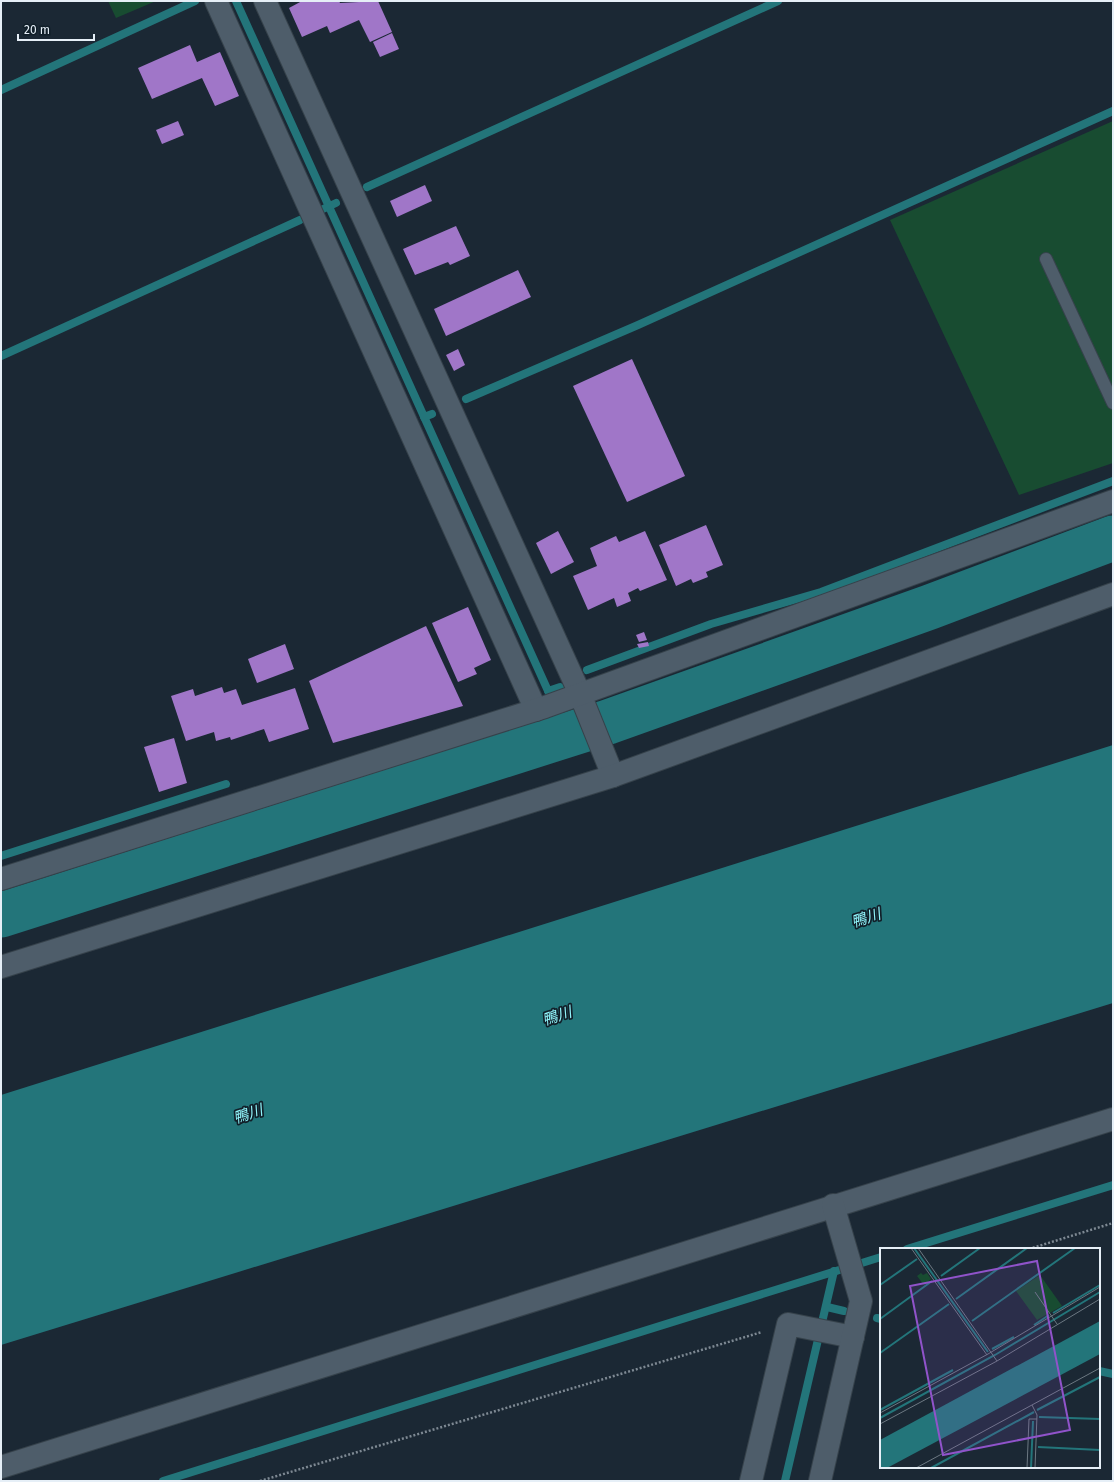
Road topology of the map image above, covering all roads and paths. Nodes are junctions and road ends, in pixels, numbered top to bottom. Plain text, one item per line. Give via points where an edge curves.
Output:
1 (216, 1) edge
2 (265, 1) edge
3 (1046, 260) dead end
4 (1113, 403) edge
5 (1113, 501) edge
6 (1113, 594) edge
7 (556, 703) junction
8 (613, 776) junction
9 (1, 878) edge
10 (1, 967) edge
11 (1113, 1119) edge
12 (836, 1214) junction
13 (1113, 1223) edge
14 (1032, 1248) edge
15 (798, 1326) junction
16 (842, 1335) junction
17 (1, 1467) edge
18 (260, 1481) edge
19 (751, 1481) edge
20 (820, 1481) edge

1 - 7 street
2 - 7 street
3 - 4 lane
5 - 7 street
6 - 8 street
7 - 8 street via 588,715
7 - 9 street
8 - 10 street
11 - 12 street
12 - 16 street via 861,1301
12 - 17 street
13 - 14 path
15 - 16 street
15 - 18 path
15 - 19 street
16 - 20 street

